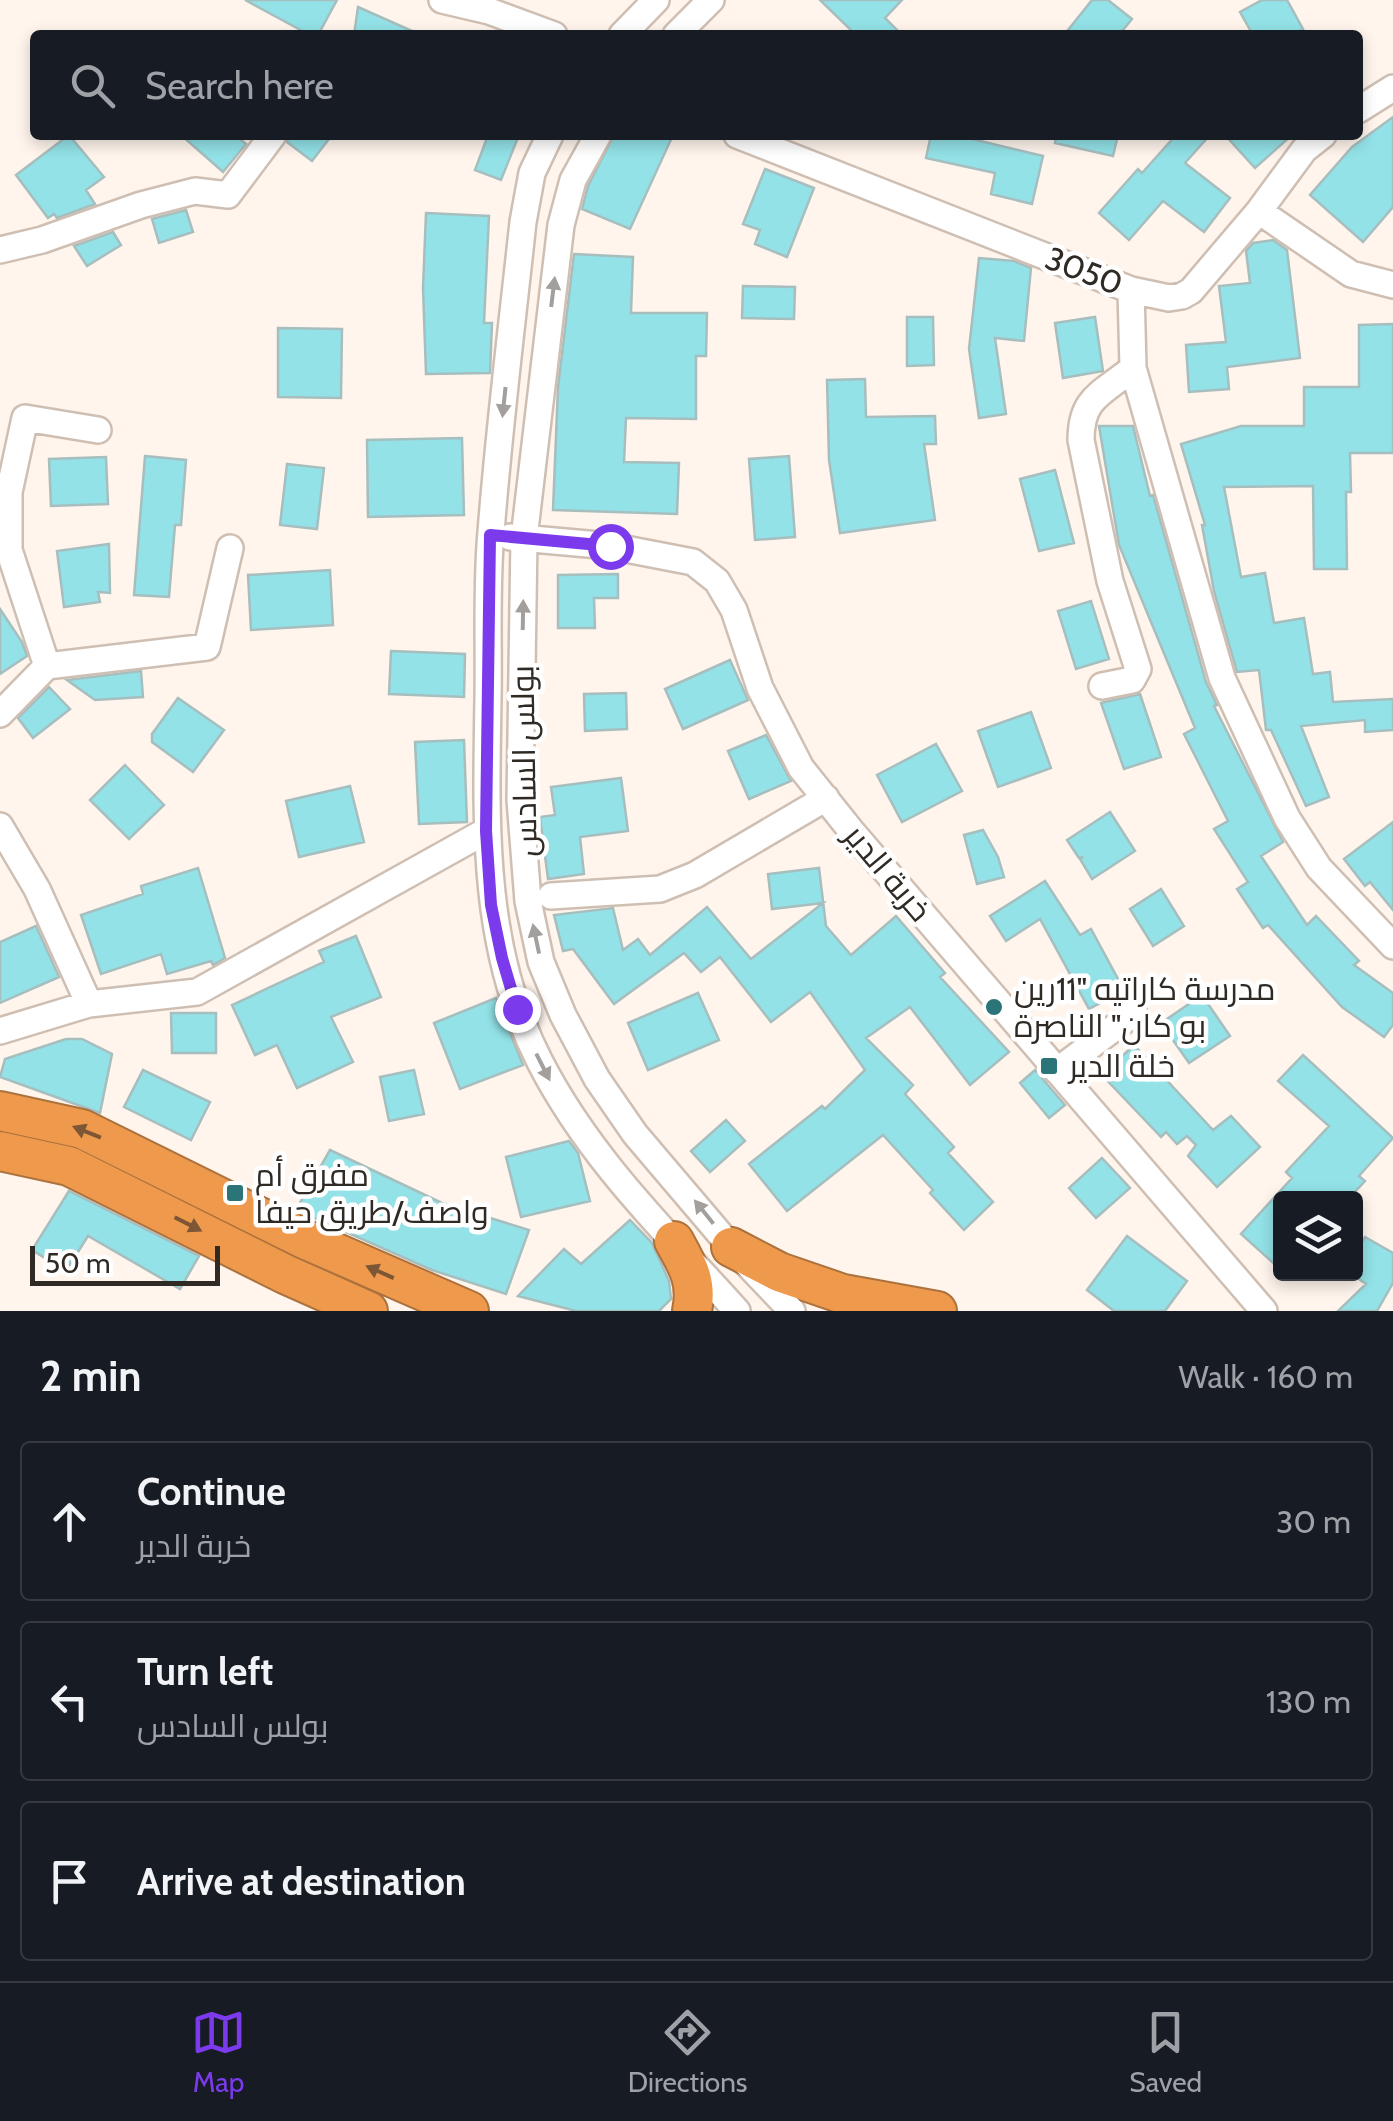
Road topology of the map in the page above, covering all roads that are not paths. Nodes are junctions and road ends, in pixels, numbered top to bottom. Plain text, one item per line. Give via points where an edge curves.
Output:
1 (442, 0) edge
2 (656, 0) edge
3 (711, 0) edge
4 (540, 30) edge
5 (627, 30) edge
6 (681, 30) edge
7 (1393, 88) edge
8 (1363, 107) edge
9 (269, 140) edge
10 (548, 140) edge
11 (595, 140) edge
12 (750, 140) edge
13 (1317, 140) edge
14 (1259, 211) junction
15 (0, 250) edge
16 (1393, 285) edge
17 (1131, 290) junction
18 (1132, 368) junction
19 (98, 430) dead end
20 (490, 535) junction
21 (524, 538) junction
22 (230, 548) dead end
23 (48, 666) junction
24 (1102, 686) dead end
25 (0, 714) edge
26 (826, 798) junction
27 (0, 826) edge
28 (486, 831) junction
29 (552, 896) dead end
30 (1393, 946) edge
31 (89, 1004) junction
32 (1134, 1014) dead end
33 (0, 1031) edge
34 (1058, 1071) junction
35 (0, 1111) edge
36 (0, 1151) edge
37 (674, 1241) junction
38 (731, 1247) junction
39 (368, 1311) edge
40 (469, 1311) edge
41 (692, 1311) edge
42 (738, 1311) edge
43 (792, 1311) edge
44 (938, 1311) edge
45 (1264, 1311) edge

1 - 4 street
2 - 5 street
3 - 6 street
7 - 8 street
9 - 15 street via 228,196 195,191
10 -> 20 street, بولس السادس via 532,173 523,222
21 -> 11 street, بولس السادس via 561,225 573,180
12 - 17 street, 3050
13 - 14 street
14 - 16 street via 1351,274
14 - 17 street, 3050 via 1182,296
17 - 18 street
18 - 24 street via 1081,416 1110,581 1138,669 1132,680
18 - 30 street via 1222,678 1287,818 1319,868
19 - 23 street via 26,418 9,492 9,550
20 - 21 street, خربة الدير
20 - 28 street, بولس السادس
21 - 26 street, خربة الدير via 693,562 717,581 760,688 802,768
38 -> 21 street, بولس السادس via 634,1134 597,1079 542,962 528,901 520,800
22 - 23 street via 207,647
23 - 25 street
26 - 29 street via 660,890
26 - 34 street, خربة الدير
27 - 31 street
28 - 31 street via 196,992
28 -> 37 street, بولس السادس via 502,958 538,1059 595,1153
31 - 33 street
32 - 34 street
34 - 45 street, خربة الدير
40 -> 35 highway via 302,1238 82,1128
36 -> 39 highway via 69,1166
37 - 41 highway via 694,1276
37 - 42 street, بولس السادس
38 - 43 street, بولس السادس
38 - 44 highway via 843,1294

